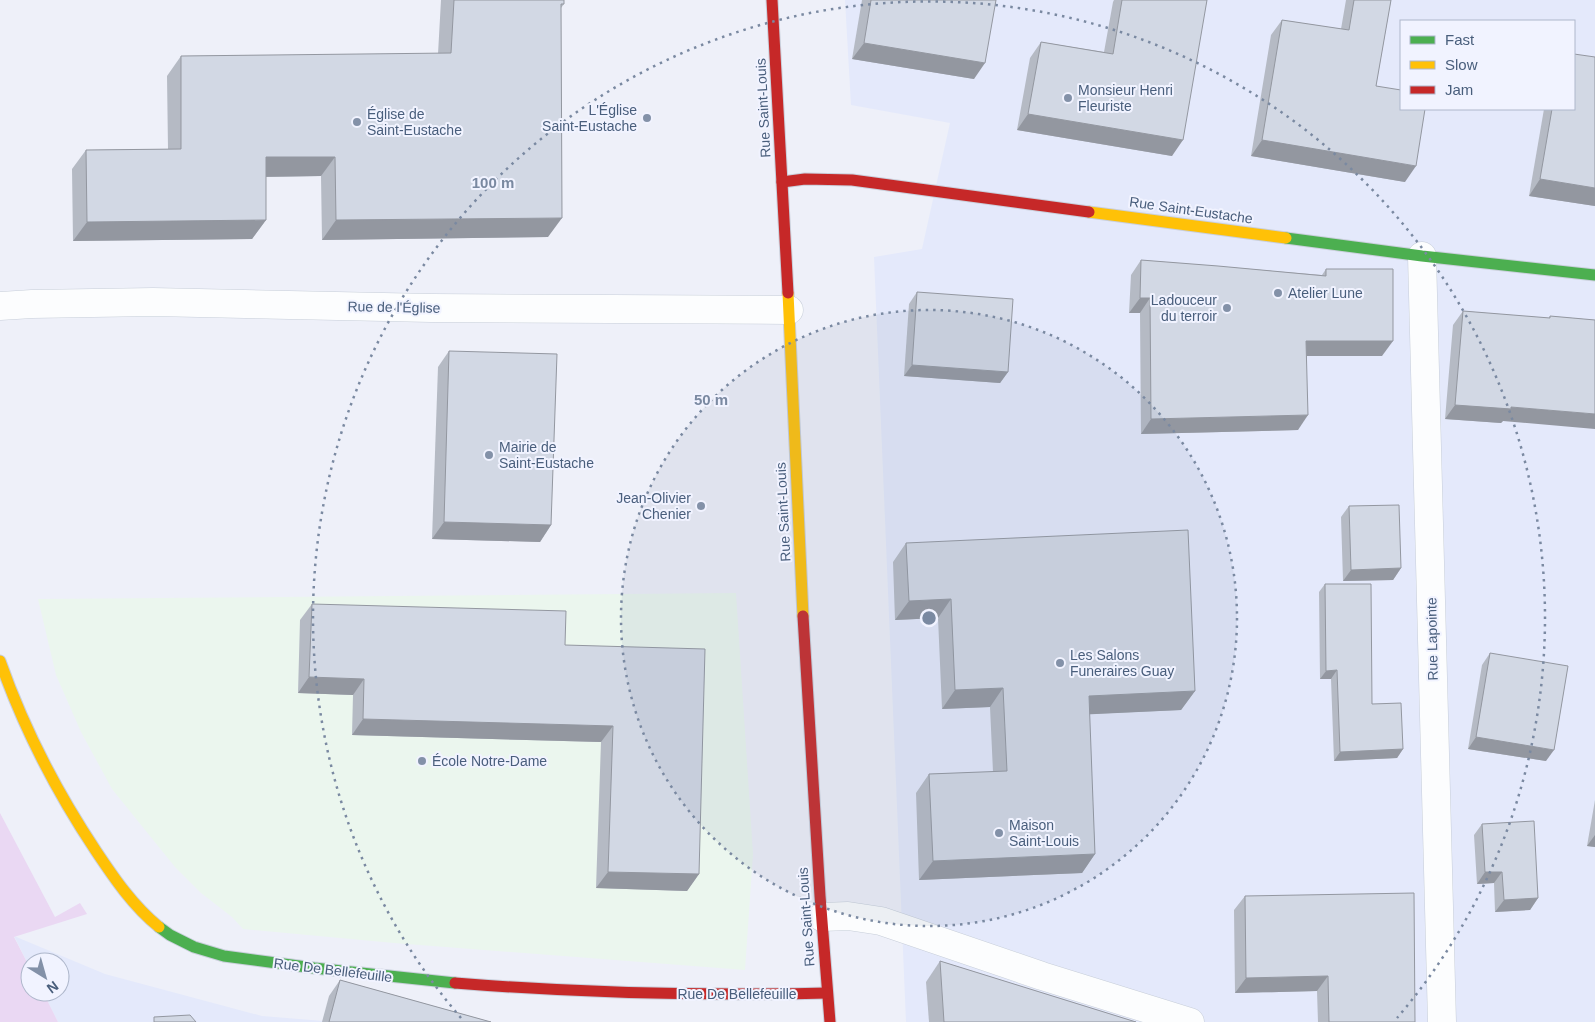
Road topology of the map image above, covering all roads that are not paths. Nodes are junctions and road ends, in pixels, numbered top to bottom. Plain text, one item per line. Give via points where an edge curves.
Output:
1 (772, 0) edge
2 (782, 182) junction
3 (1422, 256) junction
4 (1595, 275) edge
5 (0, 306) edge
6 (789, 310) junction
7 (0, 661) edge
8 (822, 917) junction
9 (827, 993) junction
10 (830, 1022) edge
11 (1190, 1022) edge
12 (1442, 1022) edge

1 - 2 street, Rue Saint-Louis
2 - 3 street, Rue Saint-Eustache via 852,180
2 - 6 street, Rue Saint-Louis
3 - 4 street, Rue Saint-Eustache
3 - 12 street, Rue Lapointe
5 - 6 street, Rue de l'Église via 152,302
6 - 8 street, Rue Saint-Louis via 805,661
7 - 9 street, Rue De Bellefeuille via 15,703 55,787 106,866 152,921 201,951 243,960 384,977 560,992
8 - 9 street, Rue Saint-Louis
8 - 11 street via 848,916 880,921
9 - 10 street, Rue Saint-Louis

